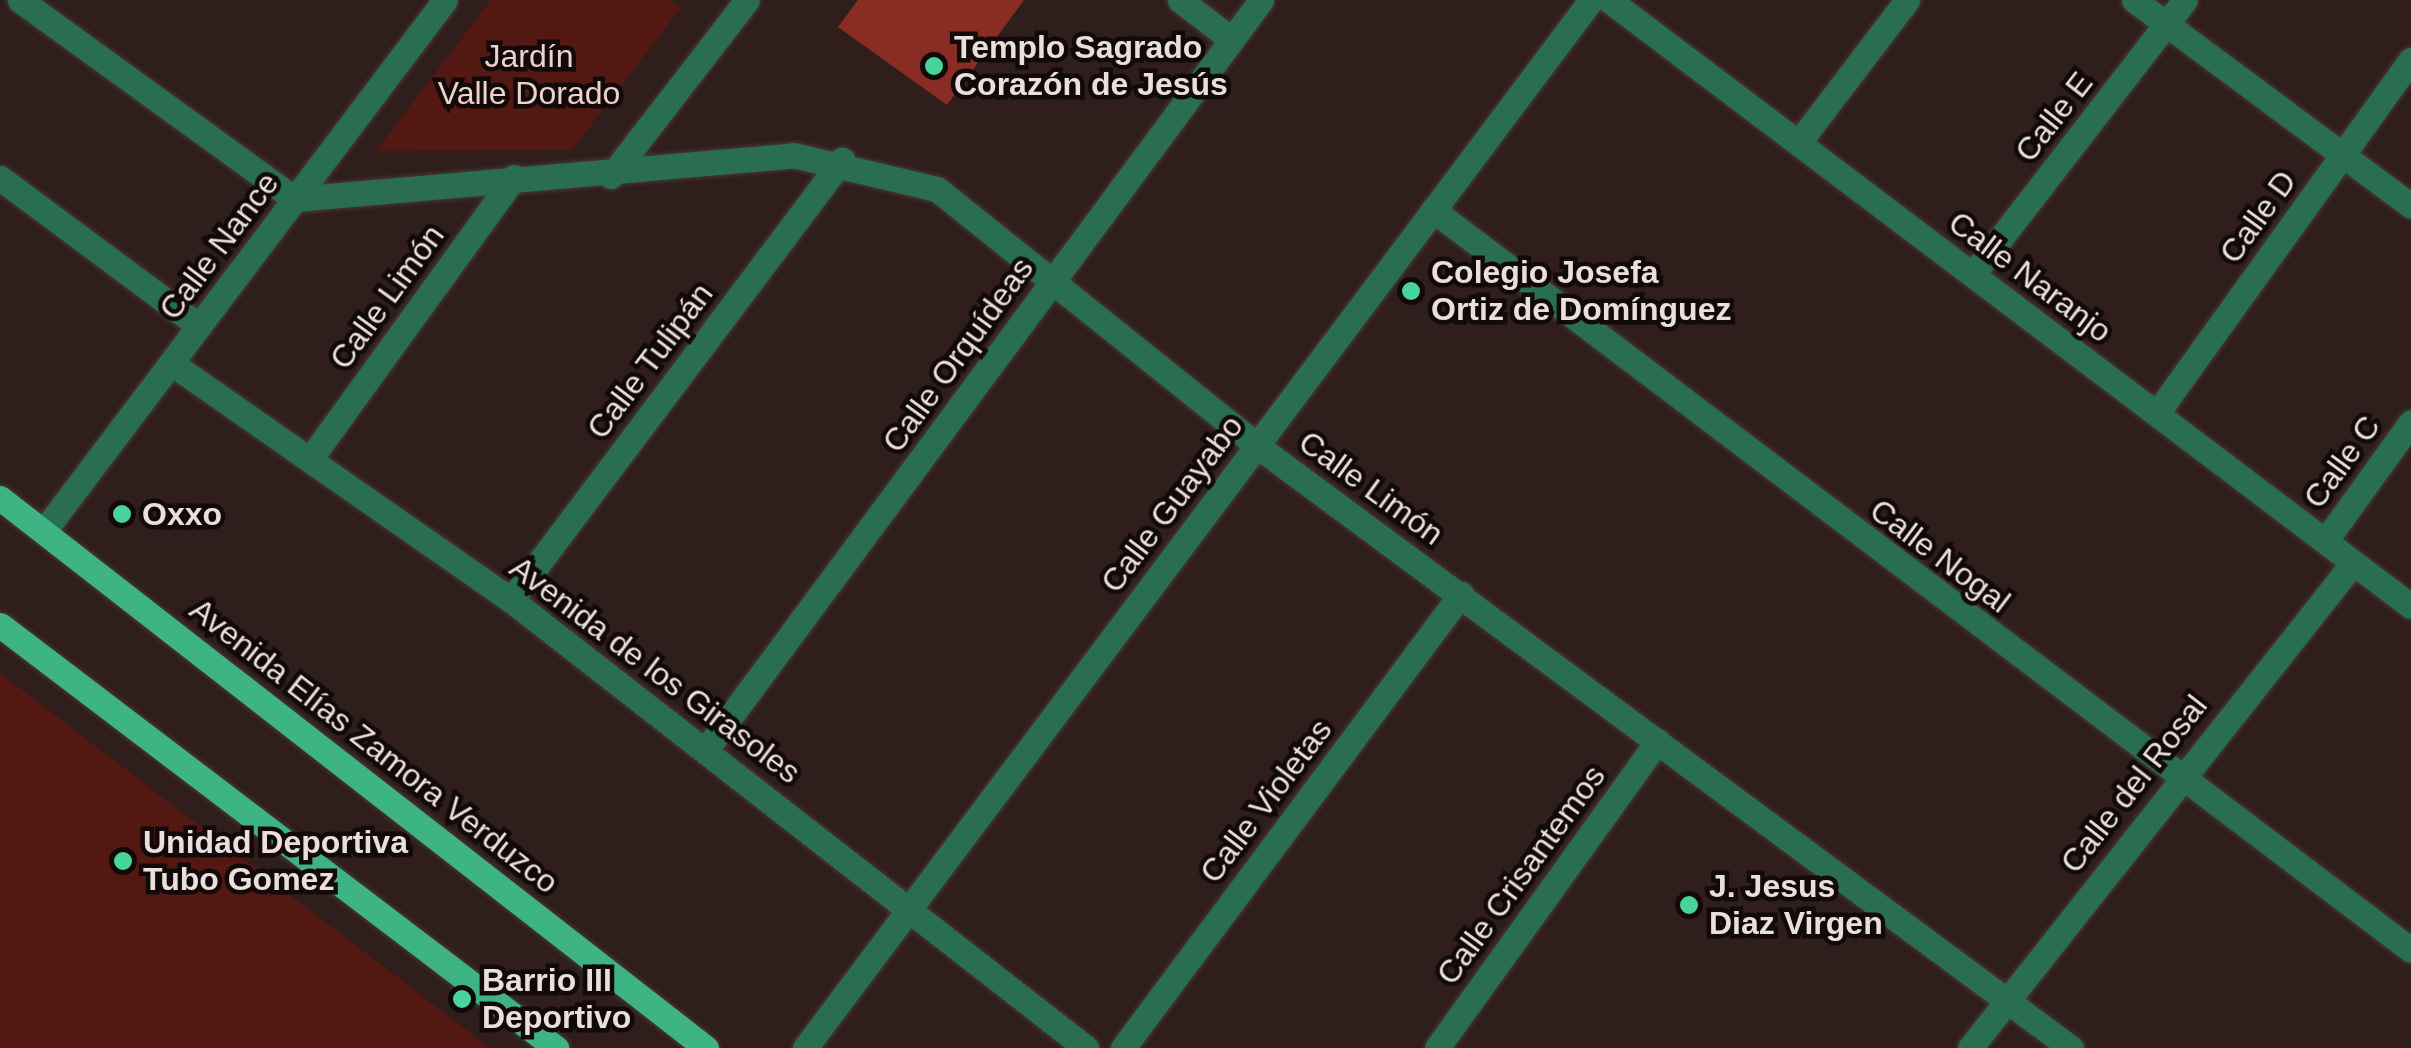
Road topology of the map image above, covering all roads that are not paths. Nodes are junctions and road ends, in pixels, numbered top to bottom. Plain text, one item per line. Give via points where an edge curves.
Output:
1 (20, 0) edge
2 (445, 0) edge
3 (747, 0) edge
4 (1180, 0) edge
5 (1260, 0) edge
6 (1591, 0) edge
7 (1609, 0) edge
8 (1906, 0) edge
9 (2134, 0) edge
10 (2185, 0) edge
11 (2166, 24) junction
12 (1232, 39) junction
13 (2411, 60) edge
14 (1798, 142) junction
15 (2342, 156) junction
16 (842, 160) junction
17 (610, 176) junction
18 (514, 177) junction
19 (0, 178) edge
20 (295, 199) junction
21 (2411, 206) edge
22 (1433, 210) junction
23 (1974, 274) junction
24 (1052, 281) junction
25 (199, 326) junction
26 (171, 364) junction
27 (2157, 413) junction
28 (2411, 422) edge
29 (1256, 446) junction
30 (313, 455) junction
31 (0, 498) edge
32 (44, 530) junction
33 (2326, 540) junction
34 (2353, 563) junction
35 (1462, 594) junction
36 (511, 600) junction
37 (2411, 606) edge
38 (0, 624) edge
39 (1658, 741) junction
40 (707, 748) junction
41 (2178, 778) junction
42 (910, 908) junction
43 (2411, 950) edge
44 (2008, 1000) junction
45 (556, 1048) edge
46 (706, 1048) edge
47 (805, 1048) edge
48 (1086, 1048) edge
49 (1123, 1048) edge
50 (1437, 1048) edge
51 (1970, 1048) edge
52 (2071, 1048) edge

1 - 20 street
2 - 20 street, Calle Nance
3 - 17 street
4 - 12 street
5 - 12 street, Calle Orquídeas
6 - 22 street, Calle Guayabo
7 - 14 street, Calle Naranjo
8 - 14 street
9 - 11 street
10 - 11 street, Calle E
11 - 15 street
11 - 23 street, Calle E
12 - 24 street, Calle Orquídeas
13 - 15 street, Calle D
14 - 23 street, Calle Naranjo
15 - 21 street
15 - 27 street, Calle D
16 - 17 street, Calle Limón via 793,154
16 - 24 street, Calle Limón via 937,190
16 - 36 street, Calle Tulipán
17 - 18 street, Calle Limón
18 - 20 street, Calle Limón
18 - 30 street, Calle Limón
19 - 25 street
20 - 25 street, Calle Nance
22 - 29 street, Calle Guayabo
22 - 41 street, Calle Nogal
23 - 27 street, Calle Naranjo
24 - 29 street, Calle Limón
24 - 40 street, Calle Orquídeas
25 - 26 street, Calle Nance
26 - 30 street, Avenida de los Girasoles
26 - 32 street, Calle Nance
27 - 33 street, Calle Naranjo
28 - 33 street, Calle C
29 - 35 street, Calle Limón
29 - 42 street, Calle Guayabo
30 - 36 street, Avenida de los Girasoles
31 - 32 main road, Avenida Elías Zamora Verduzco
32 - 46 main road, Avenida Elías Zamora Verduzco
33 - 34 street, Calle Naranjo
34 - 37 street, Calle Naranjo
34 - 41 street, Calle del Rosal
35 - 39 street, Calle Limón
35 - 49 street, Calle Violetas
36 - 40 street, Avenida de los Girasoles
38 - 45 main road
39 - 44 street, Calle Limón
39 - 50 street, Calle Crisantemos
40 - 42 street, Avenida de los Girasoles
41 - 43 street, Calle Nogal
41 - 44 street, Calle del Rosal
42 - 47 street, Calle Guayabo
42 - 48 street, Avenida de los Girasoles
44 - 51 street, Calle del Rosal
44 - 52 street, Calle Limón

